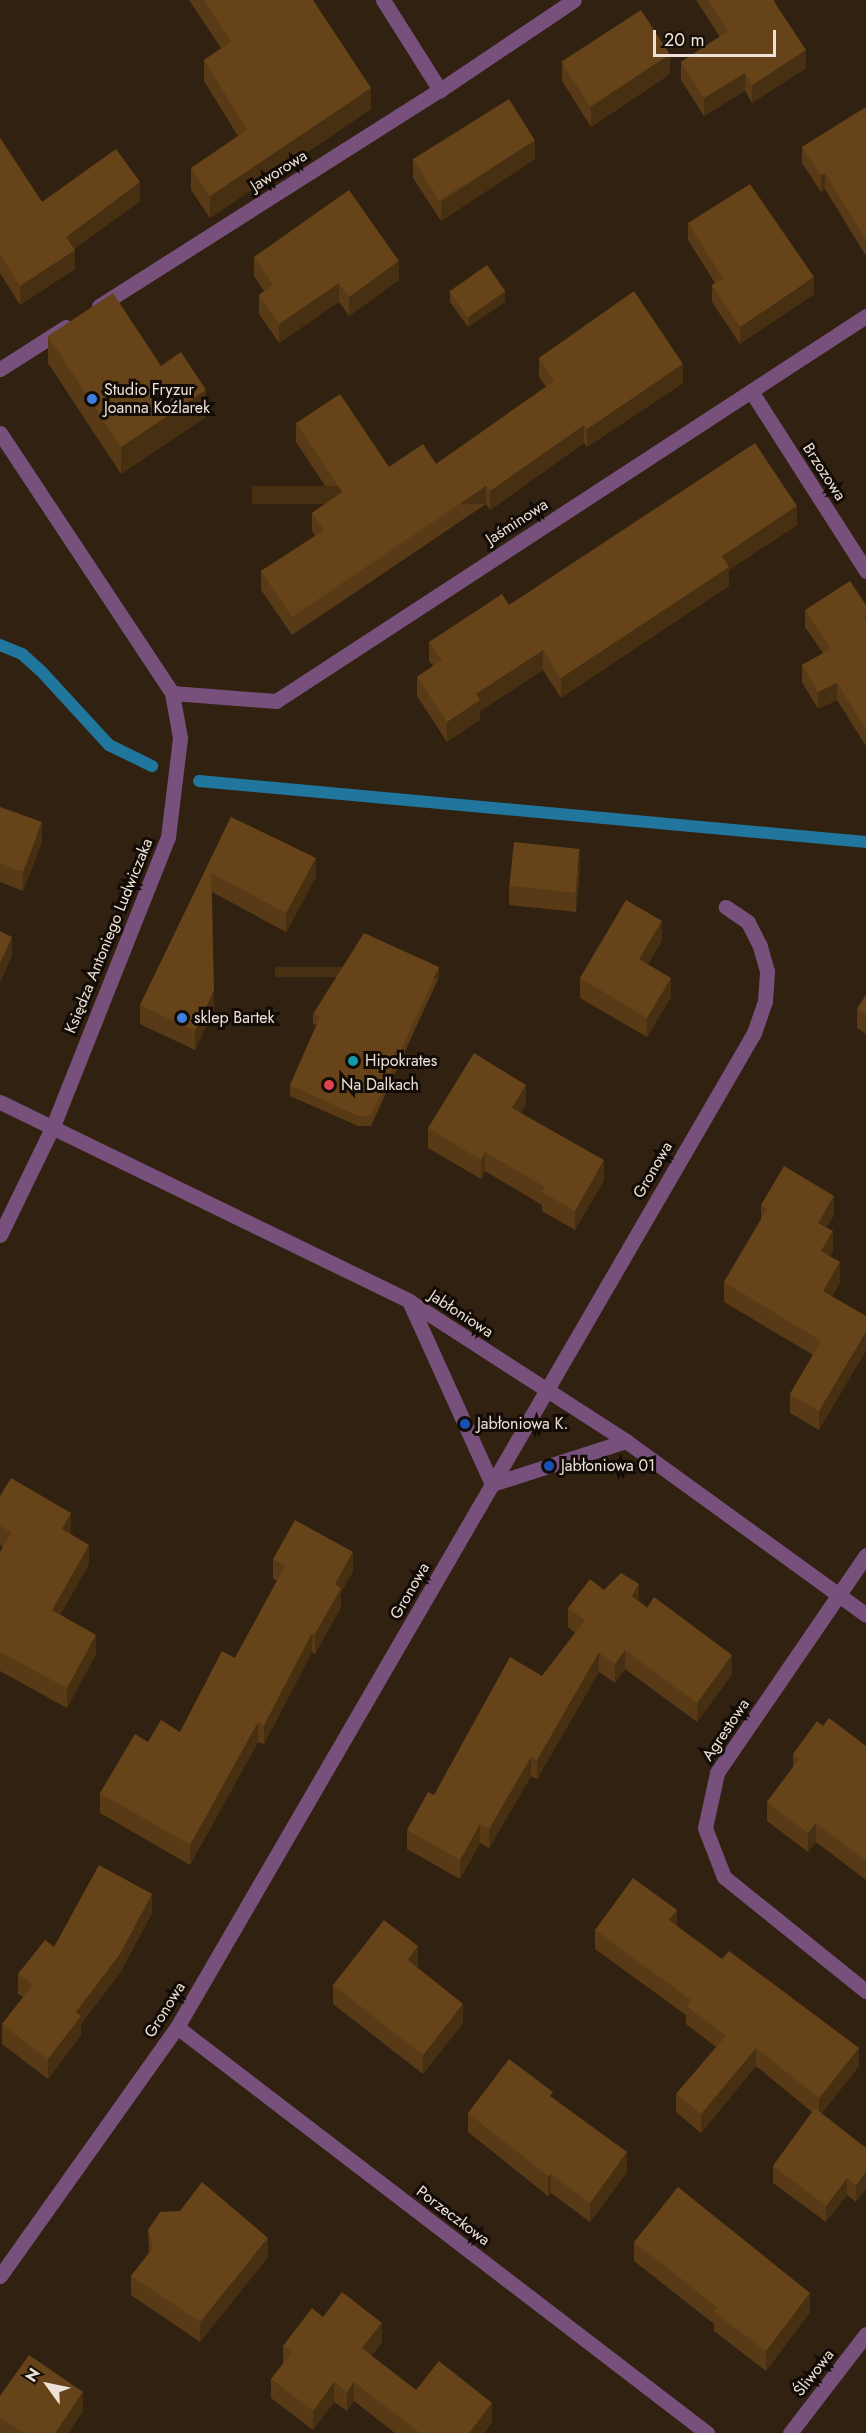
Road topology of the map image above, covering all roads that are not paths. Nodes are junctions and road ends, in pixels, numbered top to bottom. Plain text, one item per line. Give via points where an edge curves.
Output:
1 (383, 0) edge
2 (574, 0) edge
3 (440, 90) junction
4 (866, 316) edge
5 (0, 369) edge
6 (751, 391) junction
7 (0, 433) edge
8 (866, 572) edge
9 (172, 693) junction
10 (726, 907) dead end
11 (0, 1102) edge
12 (53, 1126) junction
13 (0, 1235) edge
14 (409, 1301) junction
15 (545, 1391) junction
16 (626, 1441) junction
17 (492, 1484) junction
18 (866, 1555) edge
19 (841, 1597) junction
20 (866, 1616) edge
21 (866, 1991) edge
22 (177, 2027) junction
23 (0, 2276) edge
24 (866, 2334) edge
25 (707, 2433) edge
26 (790, 2433) edge

1 - 3 street
2 - 3 street, Jaworowa
3 - 5 street, Jaworowa
4 - 6 street, Jaśminowa
6 - 8 street, Brzozowa
6 - 9 street, Jaśminowa via 276,701
7 - 9 street, Księdza Antoniego Ludwiczaka
9 - 12 street, Księdza Antoniego Ludwiczaka via 180,738 168,837
10 - 15 street, Gronowa via 748,922 767,971 765,1001 754,1033
11 - 12 street, Jabłoniowa
12 - 13 street, Księdza Antoniego Ludwiczaka
12 - 14 street, Jabłoniowa
14 - 15 street, Jabłoniowa
14 - 17 street
15 - 16 street, Jabłoniowa
15 - 17 street, Gronowa
16 - 17 street
16 - 19 street, Jabłoniowa
17 - 22 street, Gronowa
18 - 19 street, Agrestowa
19 - 20 street, Jabłoniowa
19 - 21 street, Agrestowa via 717,1773 705,1828 724,1877
22 - 23 street, Gronowa
22 - 25 street, Porzeczkowa
24 - 26 street, Śliwowa

